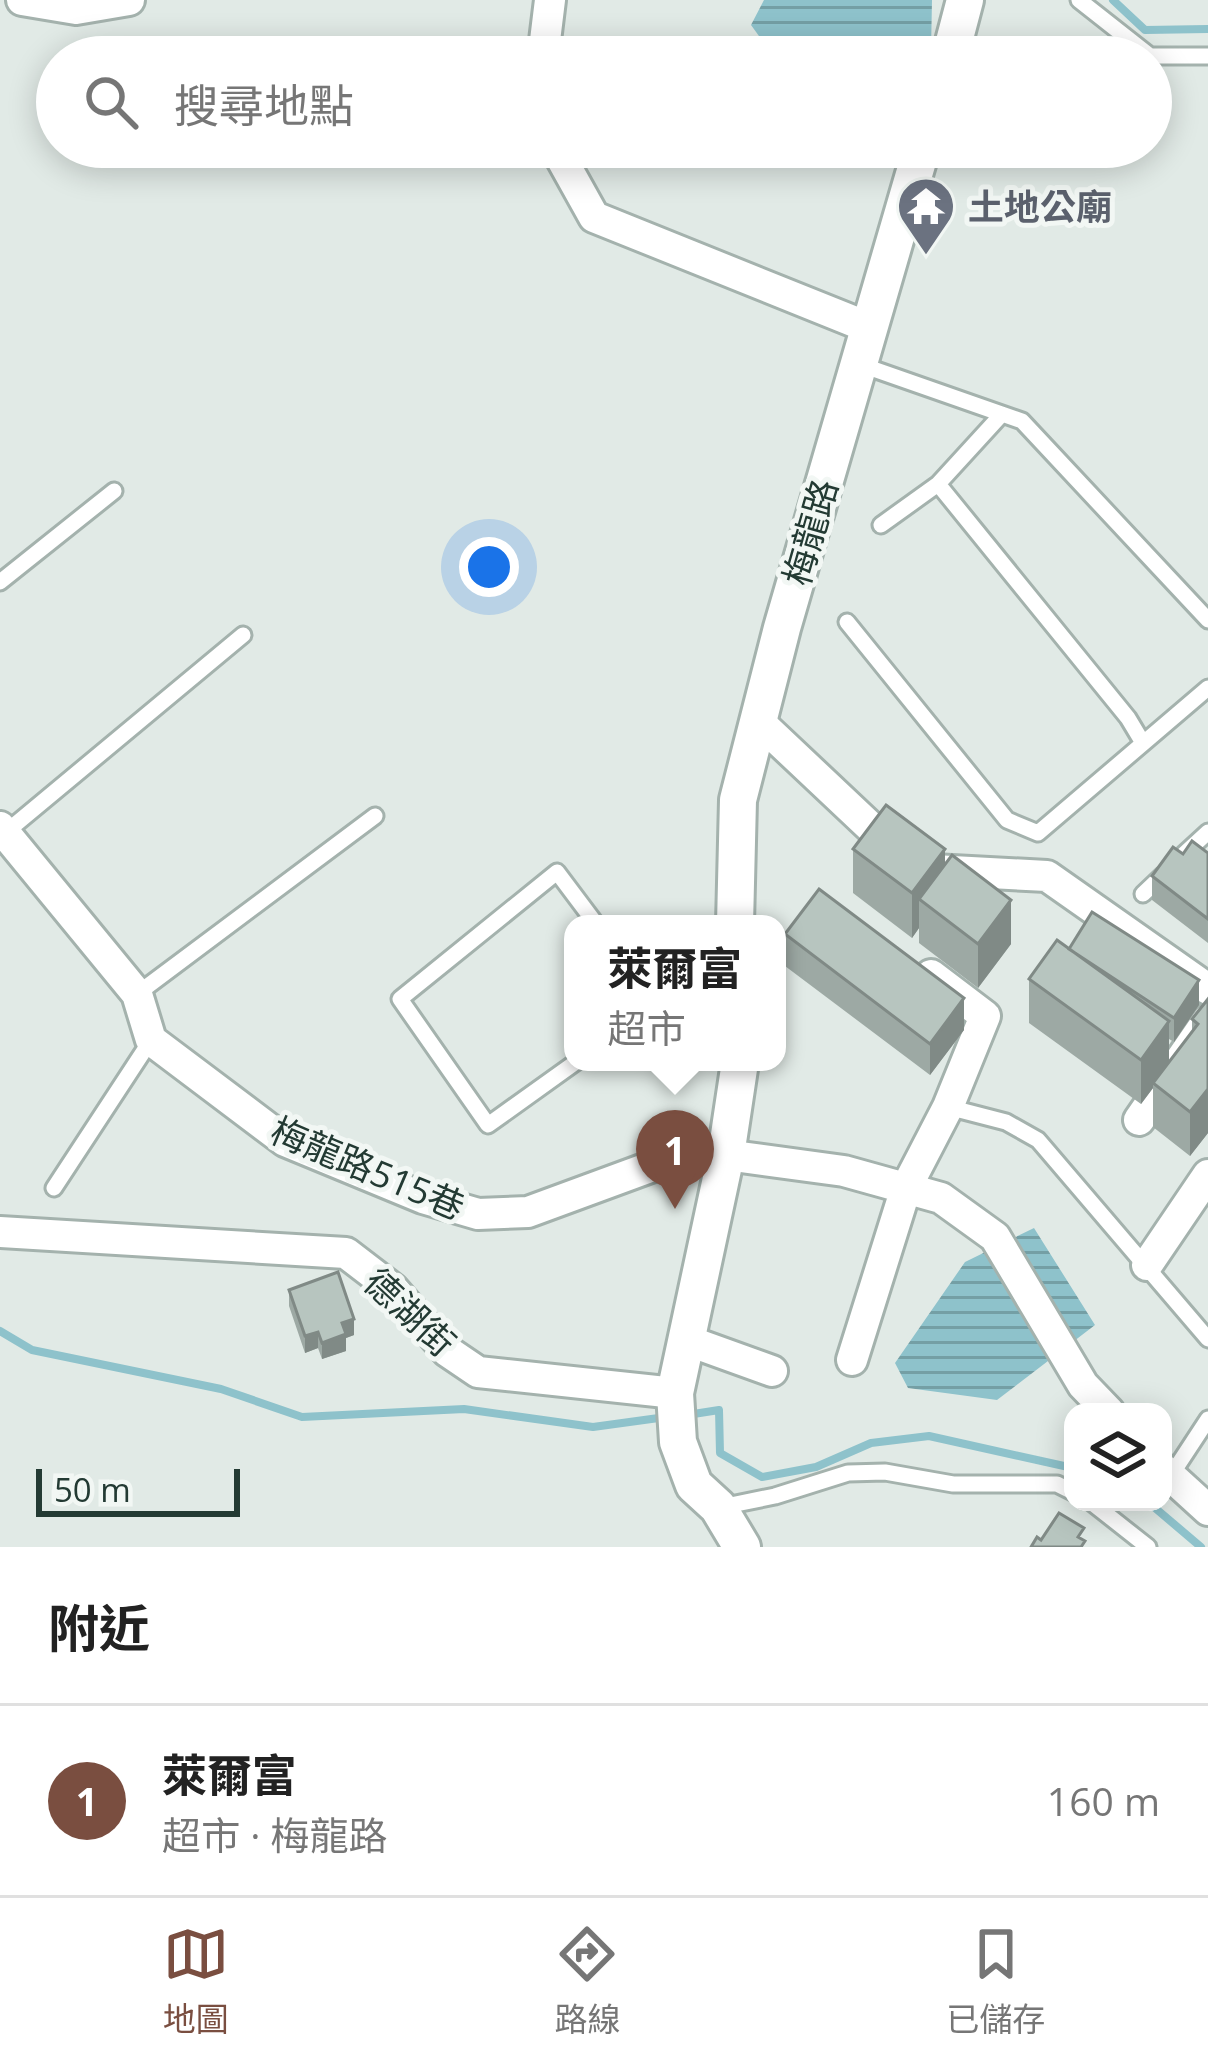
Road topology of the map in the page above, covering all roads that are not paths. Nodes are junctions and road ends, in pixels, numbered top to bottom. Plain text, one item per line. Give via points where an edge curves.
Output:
1 (22, 0) edge
2 (128, 0) edge
3 (550, 0) edge
4 (964, 0) edge
5 (1079, 0) edge
6 (546, 36) edge
7 (955, 36) edge
8 (1125, 36) edge
9 (1172, 56) edge
10 (1208, 56) edge
11 (567, 168) edge
12 (916, 168) edge
13 (870, 328) junction
14 (859, 364) junction
15 (1002, 414) junction
16 (938, 484) junction
17 (114, 491) dead end
18 (881, 525) dead end
19 (0, 583) edge
20 (1208, 620) edge
21 (847, 622) dead end
22 (242, 635) dead end
23 (1208, 688) edge
24 (758, 721) junction
25 (1142, 743) junction
26 (375, 816) dead end
27 (2, 830) edge
28 (1208, 832) edge
29 (1143, 894) dead end
30 (589, 915) edge
31 (735, 915) edge
32 (911, 959) edge
33 (1208, 989) edge
34 (137, 994) junction
35 (1208, 1021) edge
36 (151, 1040) junction
37 (564, 1071) edge
38 (739, 1071) edge
39 (948, 1107) junction
40 (1139, 1120) dead end
41 (726, 1155) junction
42 (1208, 1175) edge
43 (54, 1188) dead end
44 (906, 1188) junction
45 (0, 1232) edge
46 (1147, 1265) junction
47 (1208, 1339) edge
48 (686, 1340) junction
49 (852, 1360) dead end
50 (772, 1371) dead end
51 (675, 1395) junction
52 (1100, 1403) edge
53 (1208, 1419) edge
54 (1172, 1466) edge
55 (1172, 1478) edge
56 (1064, 1487) edge
57 (718, 1508) junction
58 (1208, 1510) edge
59 (1102, 1511) edge
60 (742, 1547) edge
61 (1148, 1547) edge

1 - 2 street via 76,9
3 - 6 street
4 - 7 street
5 - 8 lane
9 - 10 lane
11 - 13 street via 594,217
12 - 13 street, 梅龍路
13 - 14 street, 梅龍路
14 - 15 lane
14 - 24 street, 梅龍路
15 - 16 lane
15 - 20 lane via 1022,421
16 - 18 lane
16 - 25 lane
17 - 19 lane
21 - 25 lane via 1007,820 1038,833
22 - 27 lane
23 - 25 lane
24 - 31 street, 梅龍路 via 738,800
24 - 33 street via 915,869 1047,876
26 - 34 lane
27 - 34 street
28 - 29 lane
30 - 37 lane via 557,872 400,999 488,1125
32 - 39 street via 986,1016
34 - 36 street
35 - 40 street
36 - 41 street, 梅龍路515巷 via 285,1141 478,1214 528,1212 653,1166
36 - 43 lane
38 - 41 street
39 - 44 street
39 - 46 lane via 1006,1121 1038,1140
41 - 44 street, 梅龍路515巷
41 - 48 street
42 - 46 street
44 - 49 street
44 - 52 street, 梅龍路515巷 via 941,1198 995,1237
45 - 51 street, 德湖街 via 346,1253 478,1372
46 - 47 lane
48 - 50 street
48 - 51 street
51 - 57 street via 677,1435 694,1485
53 - 54 lane
55 - 58 street
56 - 57 lane via 848,1473
57 - 60 street
59 - 61 lane

